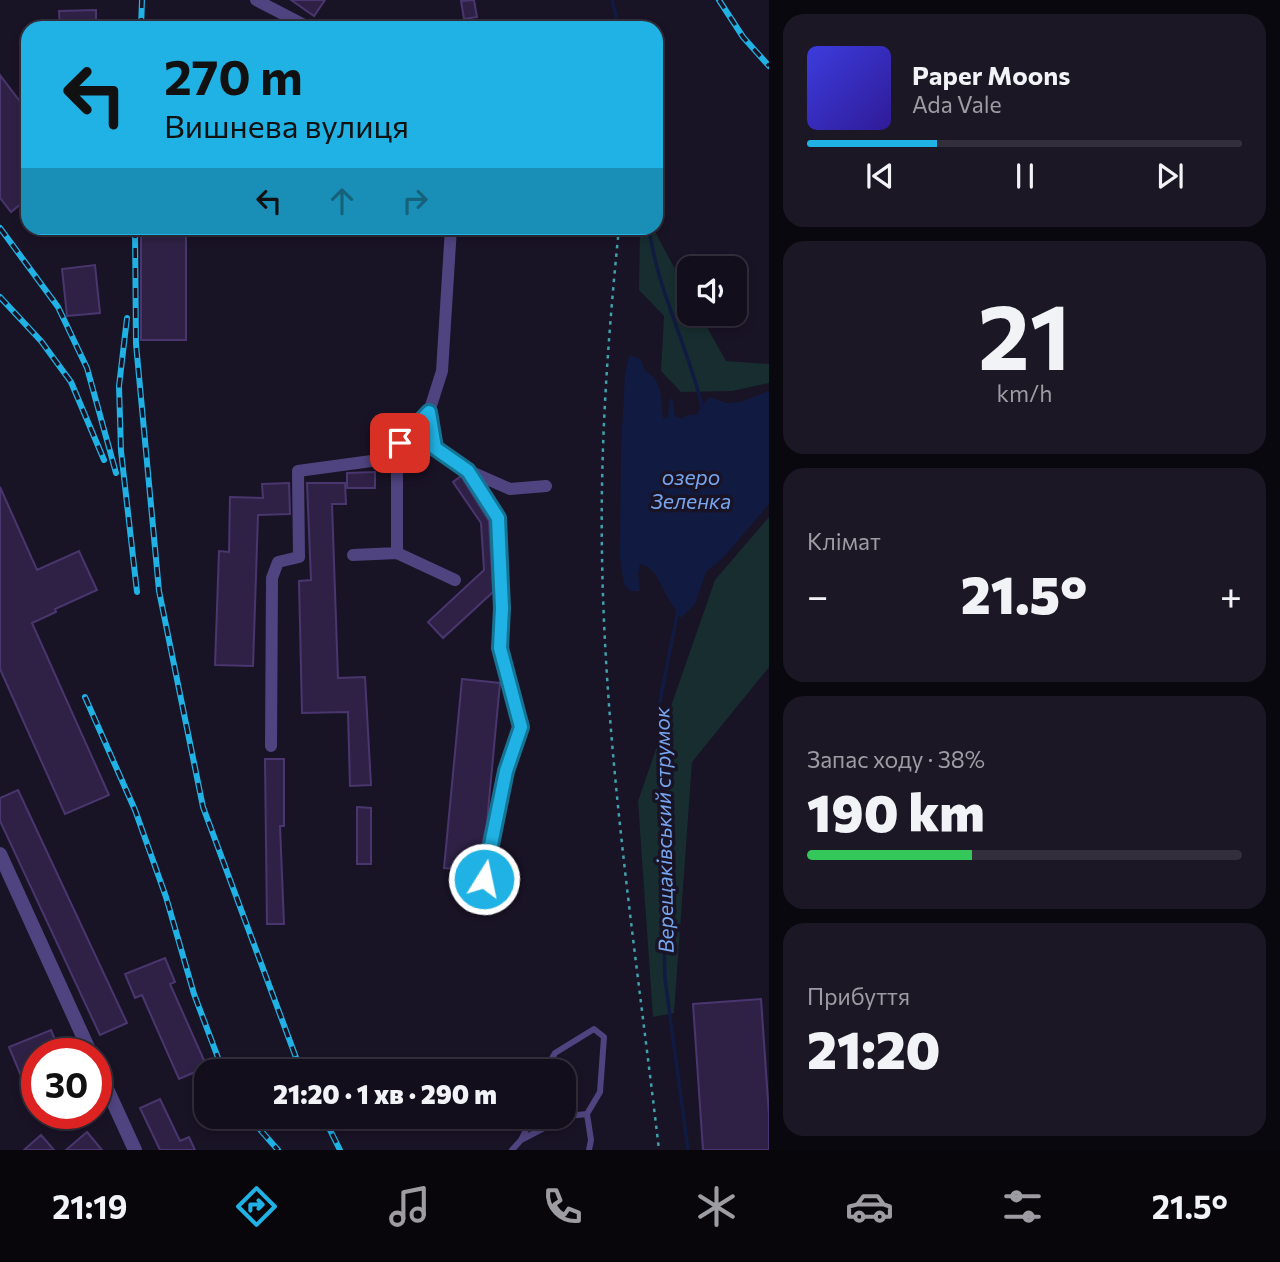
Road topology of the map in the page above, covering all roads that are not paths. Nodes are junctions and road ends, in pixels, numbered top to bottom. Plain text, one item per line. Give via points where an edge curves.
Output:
1 (264, 2) edge
2 (298, 21) edge
3 (451, 235) edge
4 (429, 412) junction
5 (386, 459) junction
6 (468, 471) junction
7 (546, 486) dead end
8 (397, 553) junction
9 (353, 555) dead end
10 (455, 580) dead end
11 (271, 746) dead end
12 (0, 854) edge
13 (484, 879) dead end
14 (84, 1038) edge
15 (552, 1059) edge
16 (112, 1100) edge
17 (587, 1114) junction
18 (526, 1129) edge
19 (521, 1140) junction
20 (135, 1150) edge
21 (512, 1150) edge
22 (589, 1150) edge

1 - 2 street
3 - 4 street via 442,371
4 - 5 street
4 - 6 street via 435,448
5 - 8 street via 397,468
5 - 11 street via 298,471 299,556 278,562 272,578
6 - 7 street via 510,489
6 - 13 street via 498,518 500,648 521,727 506,771
8 - 9 street
8 - 10 street
12 - 14 street
15 - 17 lane via 594,1029 604,1037 600,1092
16 - 20 street
17 - 19 lane via 567,1116
17 - 22 lane
18 - 19 lane
19 - 21 lane

